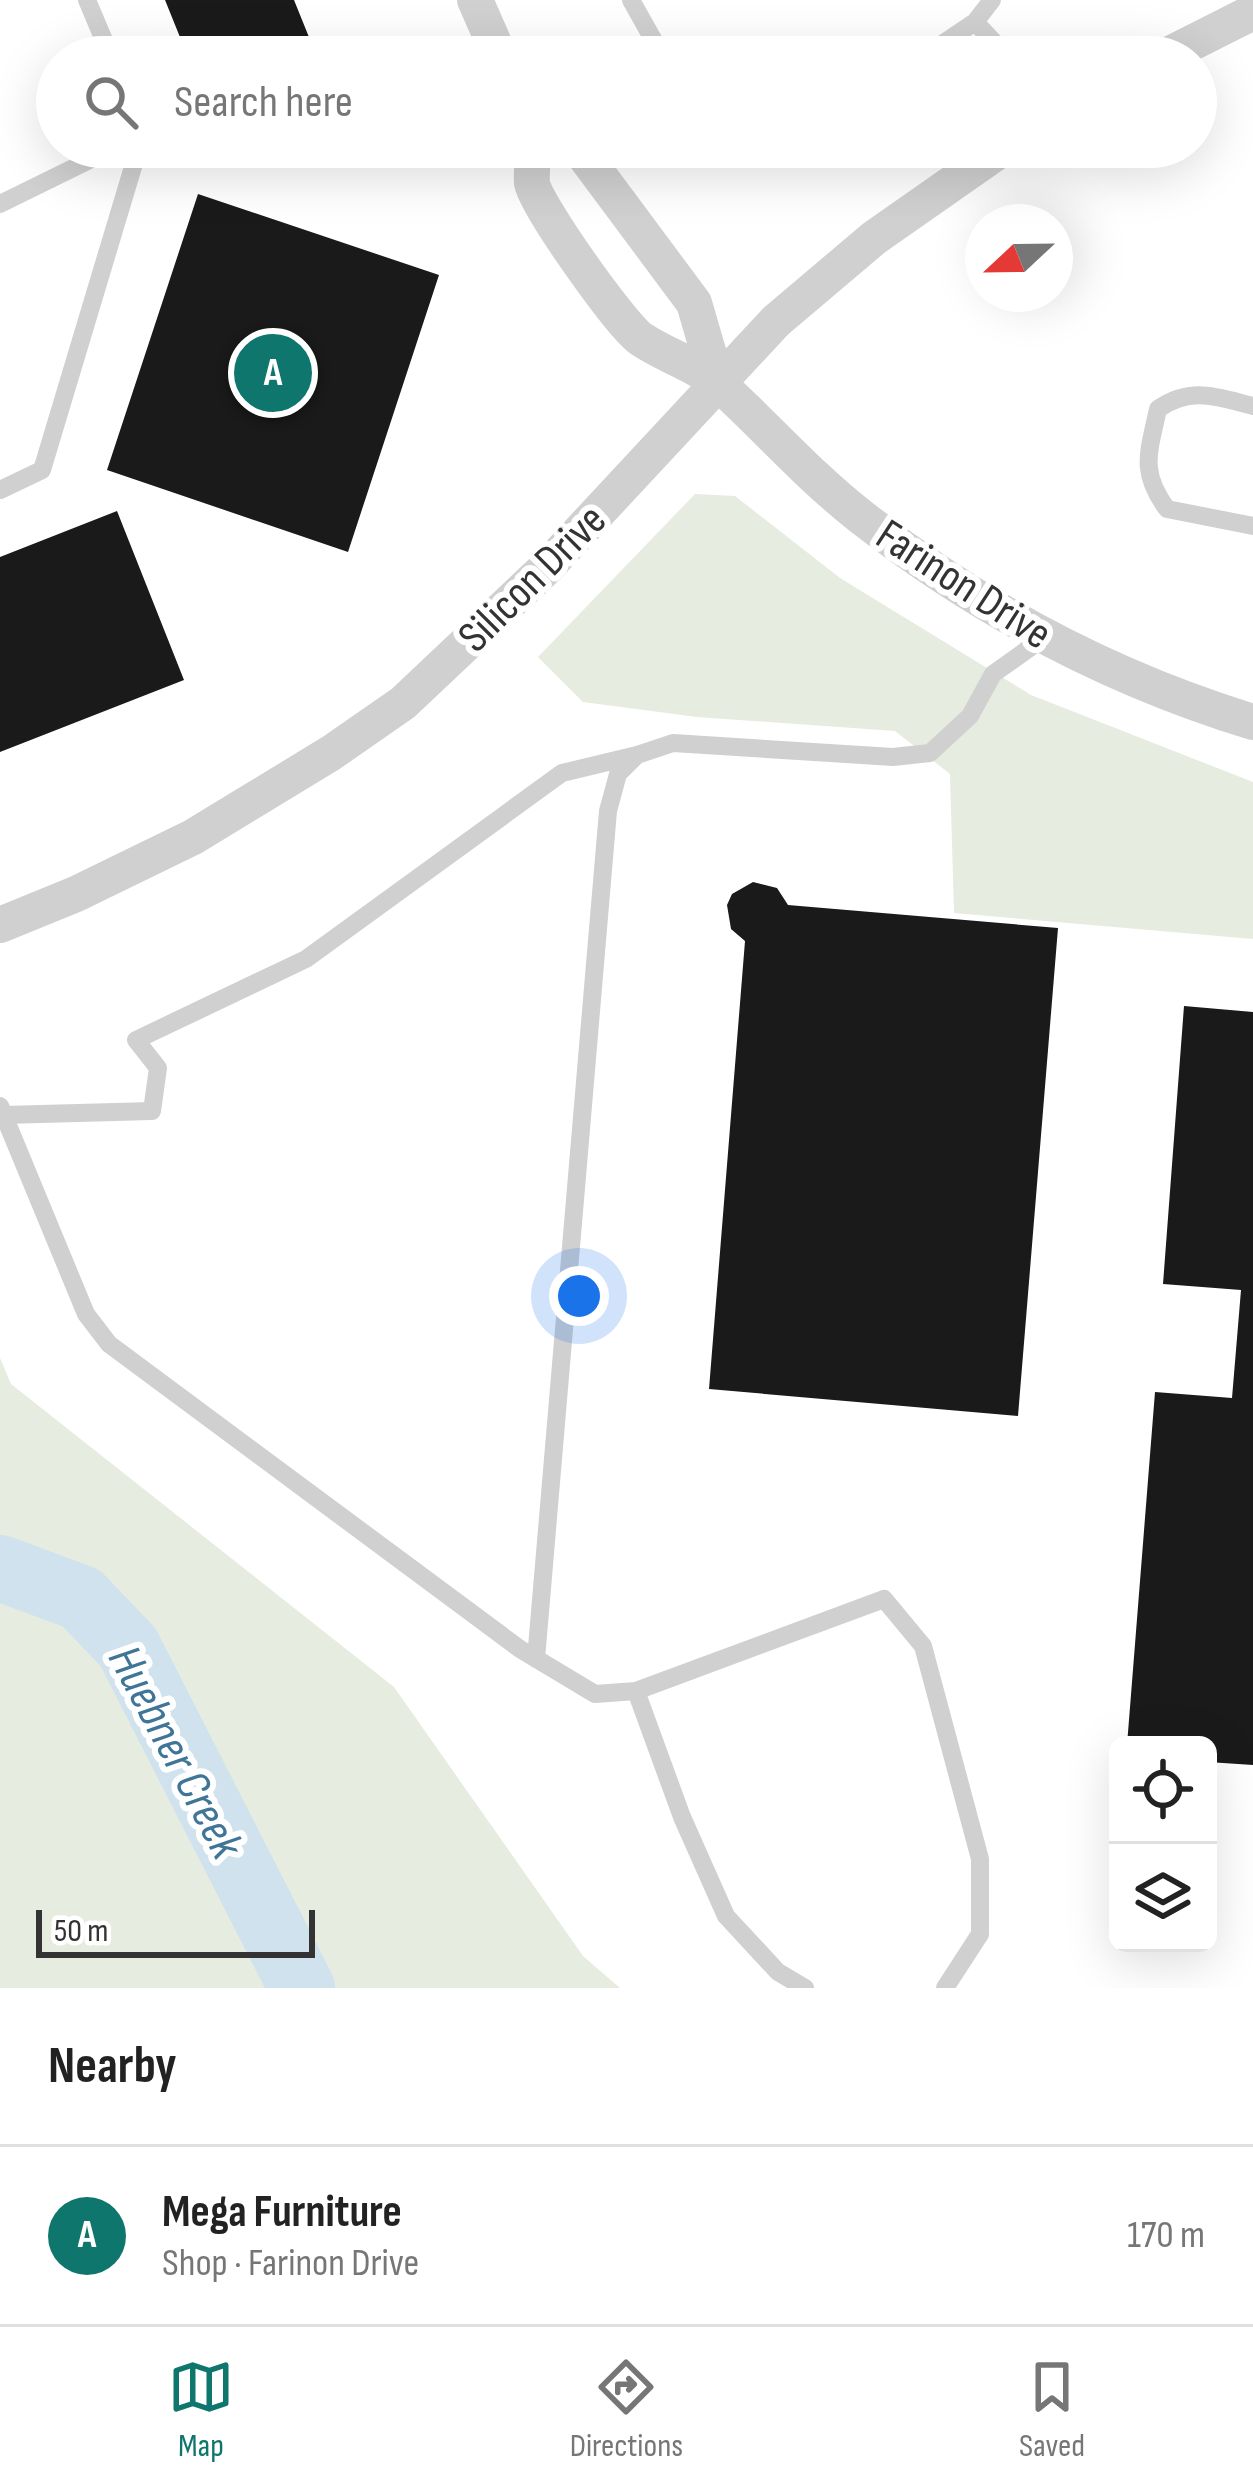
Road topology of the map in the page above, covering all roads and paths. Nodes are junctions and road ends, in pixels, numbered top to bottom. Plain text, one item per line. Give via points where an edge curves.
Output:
1 (87, 0) edge
2 (475, 0) edge
3 (631, 0) edge
4 (992, 0) edge
5 (1253, 13) edge
6 (975, 22) junction
7 (102, 36) edge
8 (491, 36) edge
9 (651, 36) edge
10 (954, 36) edge
11 (988, 36) edge
12 (1207, 36) edge
13 (73, 168) edge
14 (133, 168) edge
15 (533, 168) edge
16 (594, 168) edge
17 (974, 168) edge
18 (0, 204) edge
19 (717, 382) junction
20 (1253, 406) edge
21 (0, 490) edge
22 (1253, 526) edge
23 (1045, 637) junction
24 (1253, 722) edge
25 (637, 755) junction
26 (0, 925) edge
27 (2, 1110) edge
28 (536, 1659) junction
29 (636, 1691) junction
30 (805, 1988) edge
31 (945, 1988) edge

1 - 7 lane
2 - 8 street
3 - 9 lane
4 - 6 lane
5 - 12 street
6 - 10 lane
6 - 11 lane
13 - 18 lane
14 - 21 lane via 42,470
15 - 19 street, Farinon Drive via 532,187 637,337
16 - 19 street, Farinon Drive via 694,303
17 - 19 street, Silicon Drive via 874,238
19 - 23 street, Farinon Drive via 857,514
19 - 26 street, Silicon Drive via 547,567 403,704 193,837
20 - 22 lane via 1200,392 1178,395 1158,409 1146,467 1167,509
23 - 24 street, Farinon Drive via 1193,704
23 - 25 lane via 993,674 970,716 930,753 674,743
25 - 27 lane via 562,773 306,958 136,1040 158,1068 152,1111
25 - 28 lane via 618,774 608,812
27 - 28 lane via 86,1314 109,1344
28 - 29 lane via 595,1694
29 - 30 lane via 726,1916 778,1972
29 - 31 lane via 884,1599 923,1646 980,1858 980,1934

